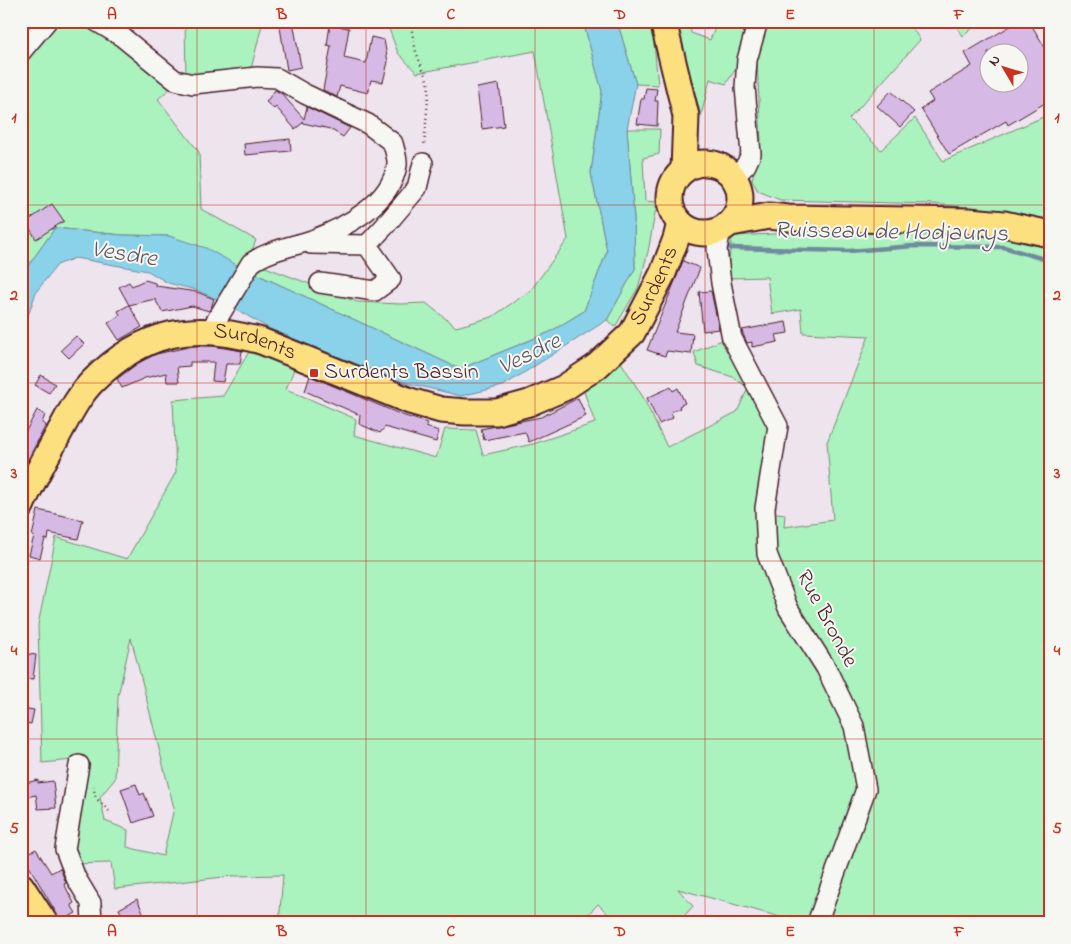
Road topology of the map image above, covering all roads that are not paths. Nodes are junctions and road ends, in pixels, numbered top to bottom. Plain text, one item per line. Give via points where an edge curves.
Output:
1 (47, 21) edge
2 (96, 21) edge
3 (664, 21) edge
4 (758, 21) edge
5 (21, 52) edge
6 (686, 116) junction
7 (423, 163) road end
8 (684, 170) junction
9 (392, 179) junction
10 (732, 179) junction
11 (417, 188) junction
12 (769, 216) junction
13 (680, 223) junction
14 (726, 226) junction
15 (1050, 234) edge
16 (300, 244) junction
17 (367, 245) junction
18 (320, 283) dead end
19 (210, 330) junction
20 (732, 338) joint
21 (21, 506) edge
22 (78, 765) road end
23 (21, 886) edge
24 (45, 923) edge
25 (92, 923) edge
26 (817, 923) edge

1 - 5 street
2 - 9 street via 121,36 175,80 194,84 277,78 368,124 393,143 397,164
3 - 6 main road
4 - 10 street via 747,60 745,87 751,154
6 - 8 main road
6 - 10 main road
7 - 11 street
8 - 10 main road via 692,165 712,163
8 - 13 main road via 672,186 670,196 670,205
9 - 11 street
9 - 16 street via 365,213 339,229
10 - 12 main road
10 - 14 main road via 741,199
11 - 17 street
12 - 14 main road
12 - 15 main road via 969,221 1004,224
13 - 14 main road via 699,233 711,233
13 - 19 main road, Surdents via 662,273 632,334 597,366 564,388 497,412 441,410 410,401 261,341 236,333
14 - 20 street, Surdents via 717,249
16 - 17 street
16 - 19 street via 259,248
17 - 18 street via 391,279 375,292
19 - 21 main road, Surdents via 163,335 122,357 93,382 71,411
20 - 26 street, Rue Bronde via 778,426 764,508 767,554 788,608 826,668 854,726 866,788
22 - 25 street via 65,849 76,878 91,903
23 - 24 main road

